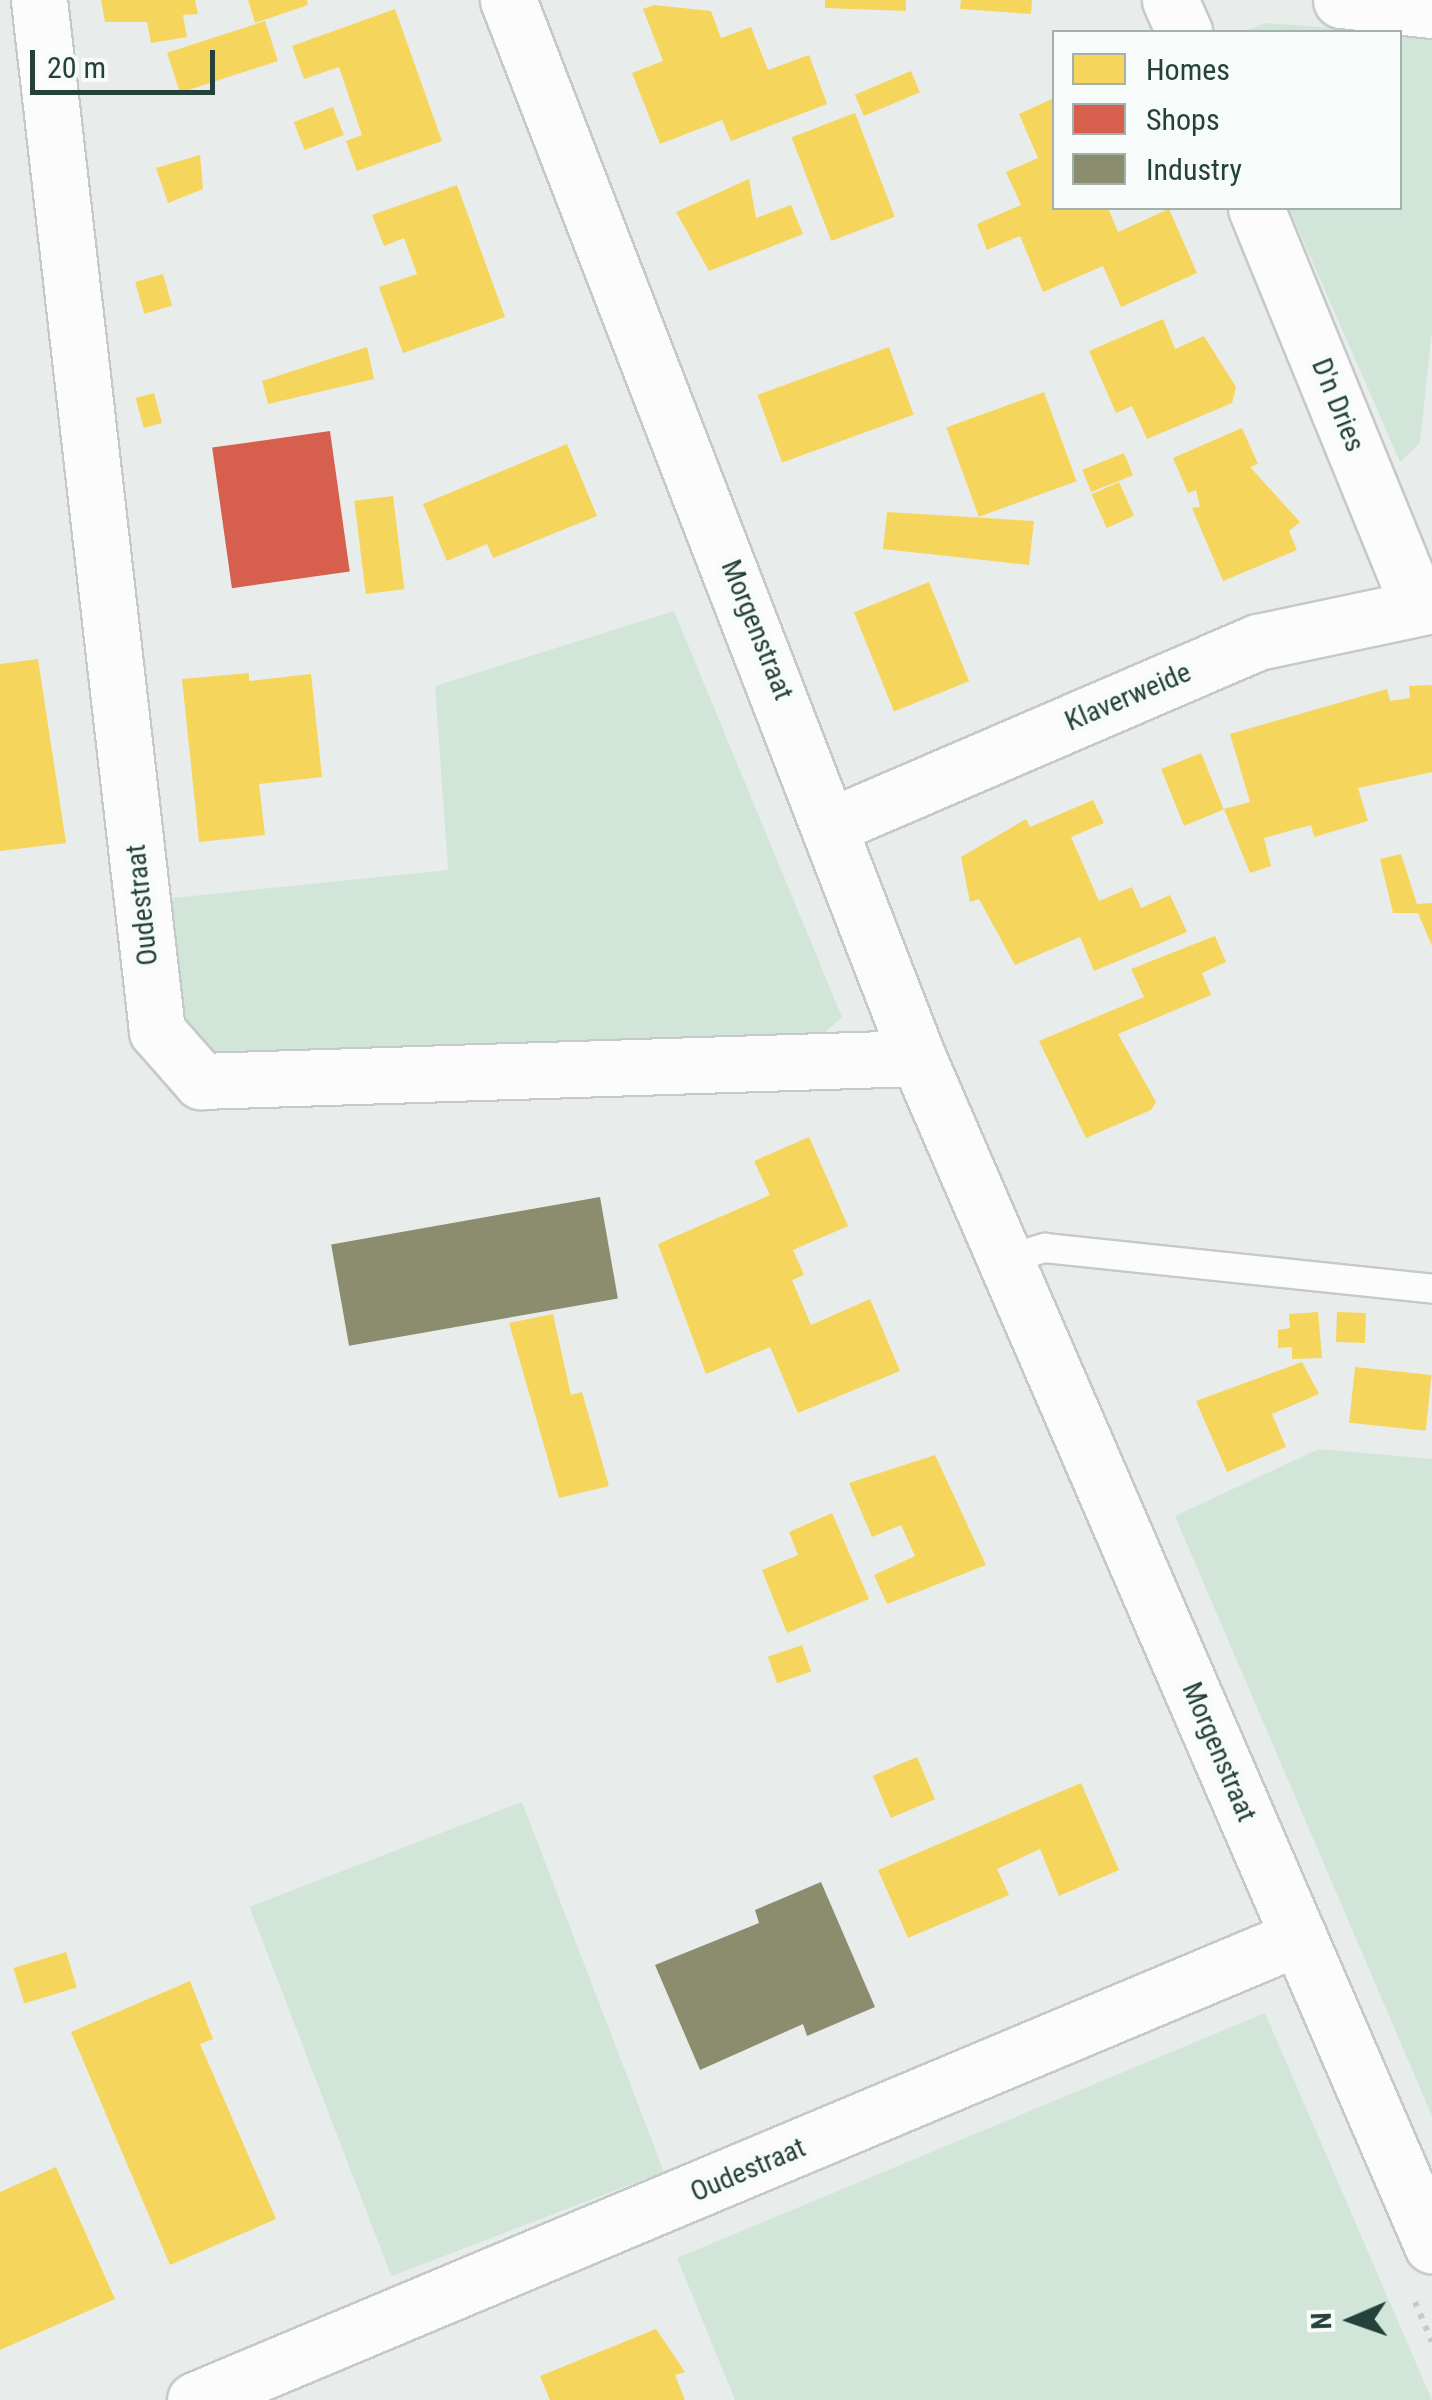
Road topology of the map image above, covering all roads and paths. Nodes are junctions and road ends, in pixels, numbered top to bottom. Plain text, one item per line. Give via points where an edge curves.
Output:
1 (39, 0) edge
2 (508, 0) edge
3 (1170, 0) edge
4 (1341, 0) edge
5 (1432, 10) edge
6 (1183, 30) edge
7 (1257, 210) edge
8 (1425, 604) edge
9 (834, 824) junction
10 (918, 1058) junction
11 (1008, 1258) junction
12 (1432, 1289) edge
13 (1299, 1938) junction
14 (1432, 2246) edge
15 (195, 2400) edge

1 - 10 street, Oudestraat via 157,1031 201,1081
2 - 9 street, Morgenstraat
3 - 6 street
4 - 5 street
7 - 8 street, D'n Dries
8 - 9 street, Klaverweide via 1258,642
9 - 10 street, Morgenstraat
10 - 11 street, Morgenstraat
11 - 12 lane via 1045,1248
11 - 13 street, Morgenstraat
13 - 14 street, Morgenstraat
13 - 15 street, Oudestraat

